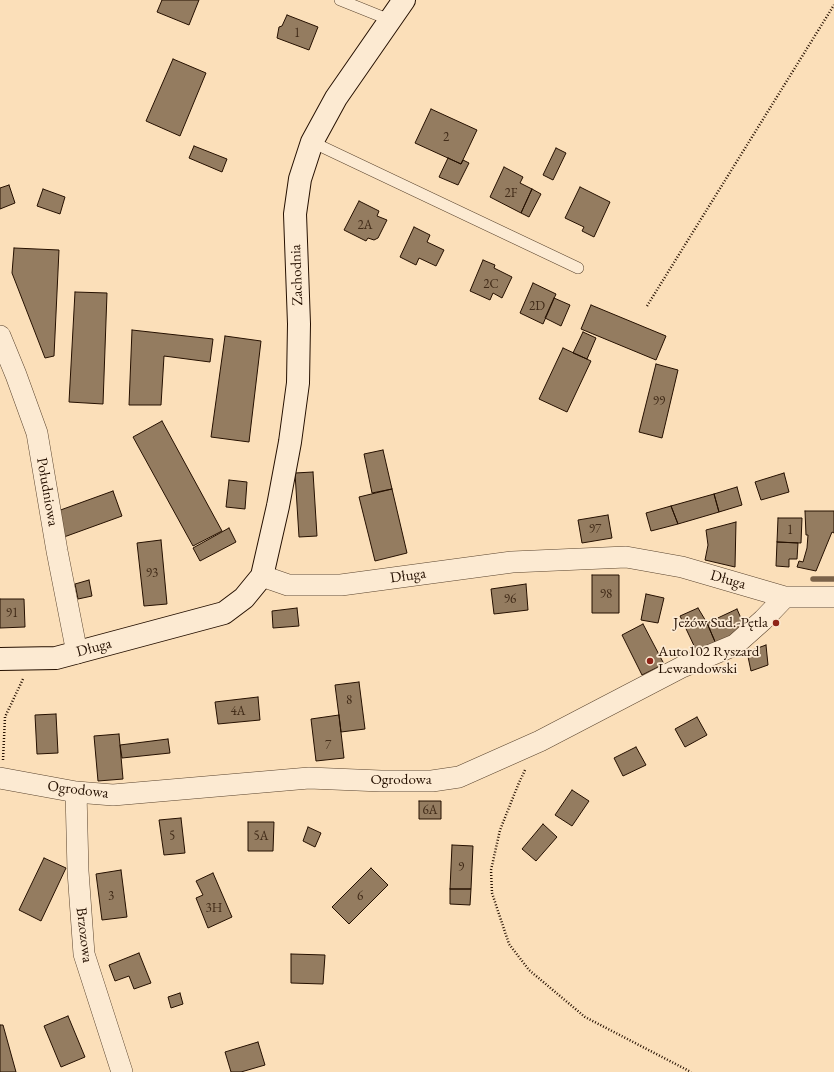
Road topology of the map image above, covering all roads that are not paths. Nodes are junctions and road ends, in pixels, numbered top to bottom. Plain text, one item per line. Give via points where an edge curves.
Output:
1 (340, 0) edge
2 (404, 0) edge
3 (390, 20) junction
4 (312, 142) junction
5 (578, 268) dead end
6 (0, 336) edge
7 (262, 576) junction
8 (785, 597) junction
9 (834, 597) edge
10 (77, 653) junction
11 (0, 659) edge
12 (2, 769) edge
13 (76, 792) junction
14 (122, 1072) edge

1 - 3 lane
2 - 3 street, Zachodnia
3 - 4 street, Zachodnia via 336,98
4 - 5 lane
4 - 7 street, Zachodnia via 300,179 295,214 299,324 298,383 290,442
6 - 10 street, Południowa via 37,433
7 - 8 street, Długa via 288,585 341,585 512,562 626,557 682,567
7 - 10 street, Długa via 244,598 224,613
8 - 9 street, Długa
8 - 13 street, Ogrodowa via 735,645 682,668 540,741 459,778 432,781 309,778 113,795
10 - 11 street, Długa via 56,658
12 - 13 street, Ogrodowa
13 - 14 street, Brzozowa via 84,954

